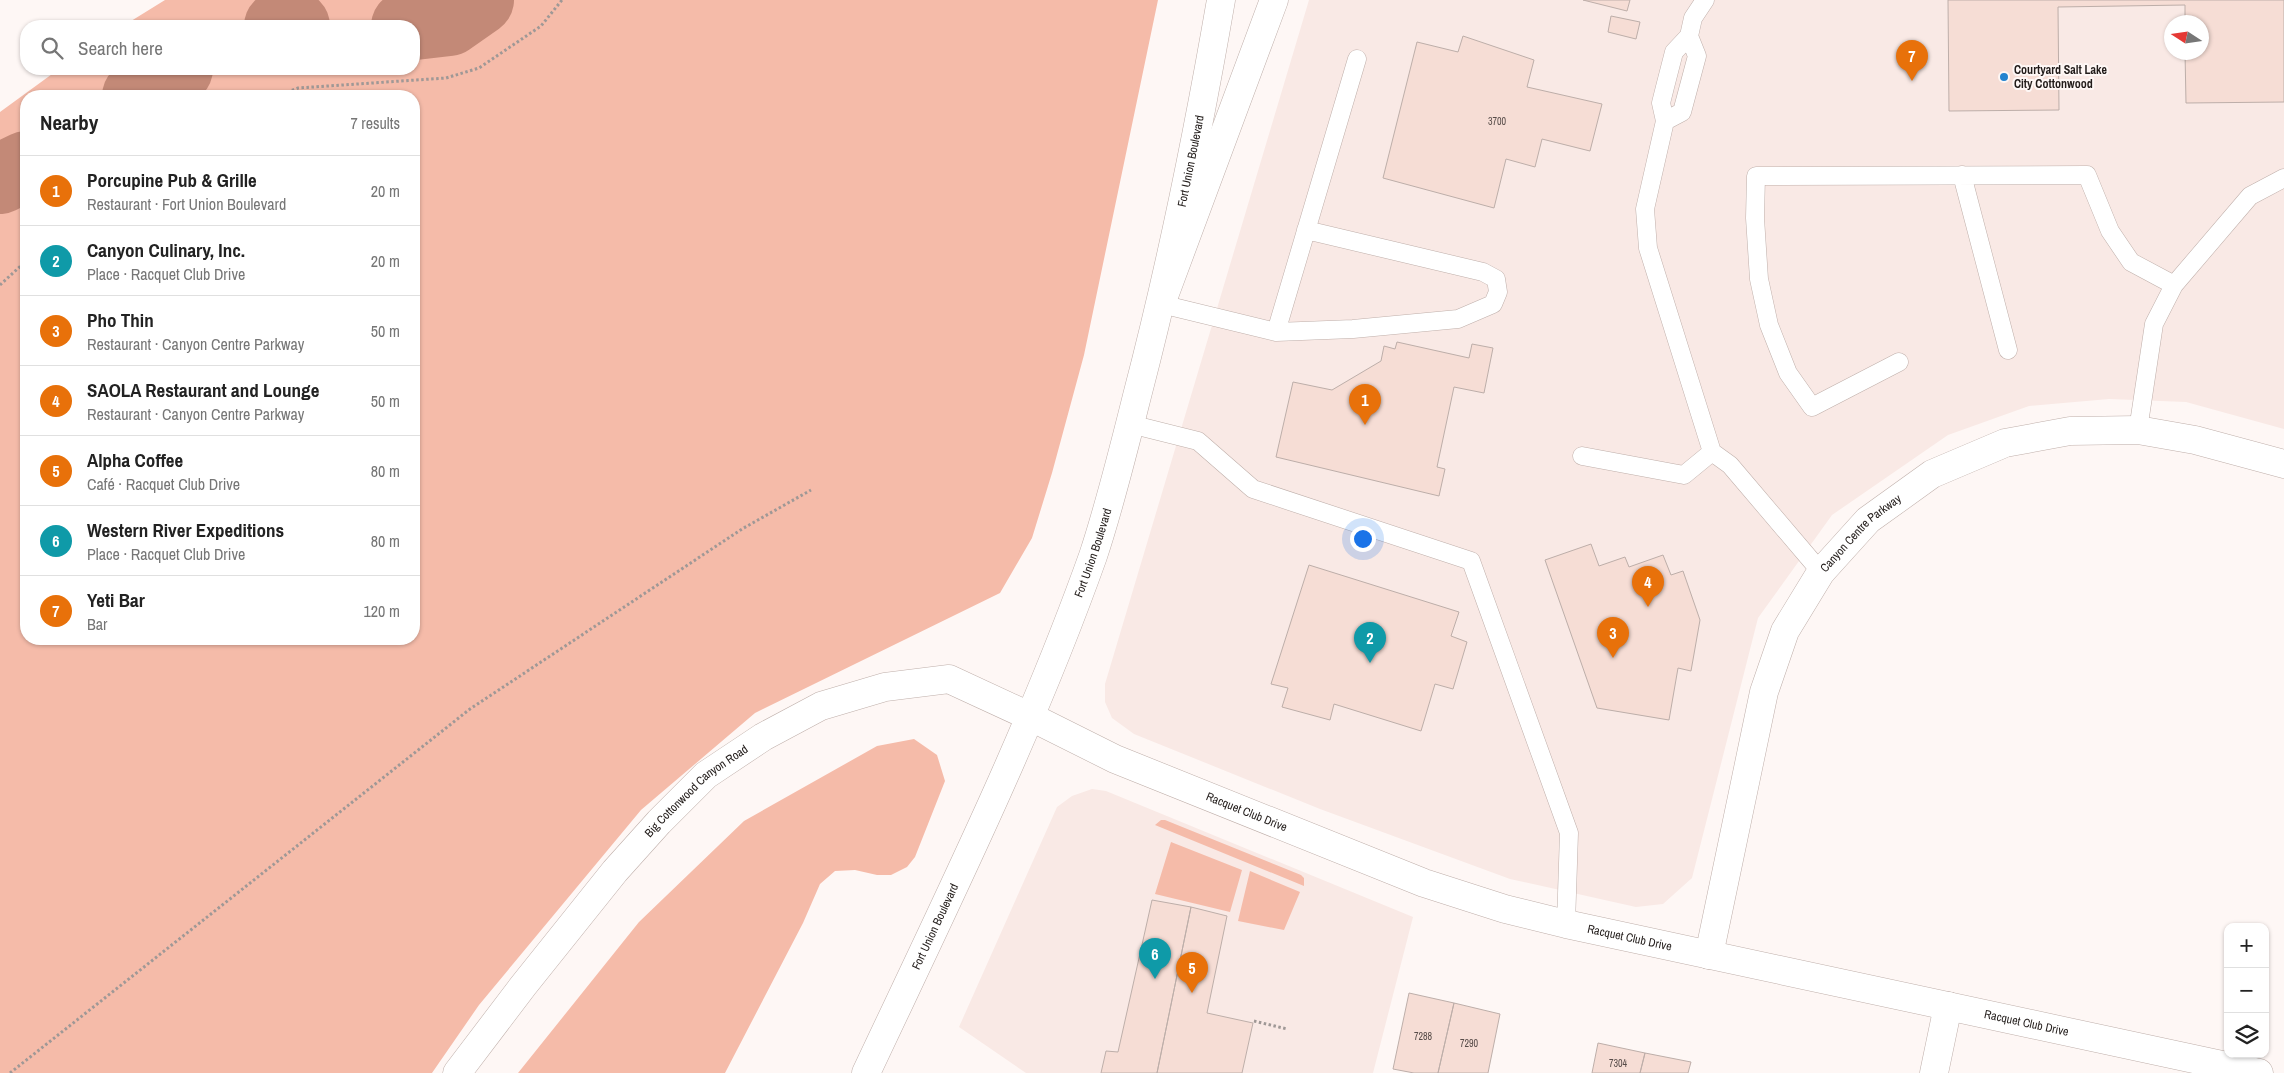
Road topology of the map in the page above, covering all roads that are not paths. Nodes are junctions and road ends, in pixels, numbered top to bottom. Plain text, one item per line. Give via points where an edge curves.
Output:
1 (1221, 0) edge
2 (1274, 0) edge
3 (1705, 0) edge
4 (1357, 59) dead end
5 (1962, 175) junction
6 (2284, 178) edge
7 (1306, 230) junction
8 (2174, 285) junction
9 (1161, 304) junction
10 (1276, 332) junction
11 (2008, 350) dead end
12 (1899, 362) dead end
13 (1130, 424) junction
14 (2138, 430) junction
15 (1712, 452) junction
16 (1582, 456) dead end
17 (2284, 464) edge
18 (1821, 572) junction
19 (1030, 716) junction
20 (1566, 924) junction
21 (1708, 955) junction
22 (1948, 1006) junction
23 (457, 1073) edge
24 (866, 1073) edge
25 (1934, 1073) edge
26 (2259, 1073) edge

1 - 9 street, Fort Union Boulevard
2 - 9 street
3 - 15 lane via 1693,18 1689,36 1697,56 1682,112 1665,121 1645,209 1648,248
4 - 7 lane
5 - 8 lane via 2087,175 2110,231 2131,262
5 - 11 lane
5 - 12 lane via 1756,176 1759,279 1769,325 1788,373 1812,407
6 - 8 lane via 2250,196
7 - 10 lane
7 - 10 lane via 1483,272 1496,279 1498,292 1493,304 1458,318 1354,329
8 - 14 lane via 2154,324
9 - 10 lane
9 - 13 street, Fort Union Boulevard
13 - 19 street, Fort Union Boulevard via 1093,554
13 - 20 lane via 1198,442 1254,489 1471,562 1569,833
14 - 17 street, Canyon Centre Parkway via 2195,440
14 - 18 street, Canyon Centre Parkway via 2070,430 2005,443 1932,474 1868,520
15 - 16 lane via 1684,475
15 - 18 lane via 1730,465
18 - 21 street, Canyon Centre Parkway via 1786,631 1764,692
19 - 20 street, Racquet Club Drive via 1098,752 1406,876 1505,909
19 - 23 street, Big Cottonwood Canyon Road via 949,679 885,687 821,706 762,737 706,775 659,822 522,986
19 - 24 street, Fort Union Boulevard via 953,890
20 - 21 street, Racquet Club Drive
21 - 22 street, Racquet Club Drive
22 - 25 street
22 - 26 street, Racquet Club Drive

